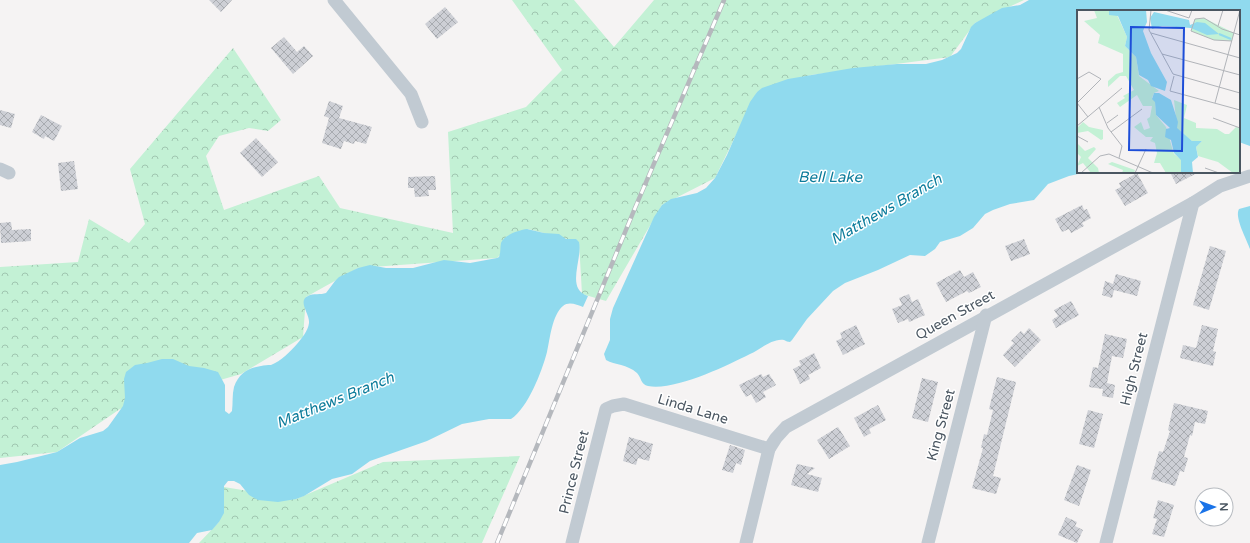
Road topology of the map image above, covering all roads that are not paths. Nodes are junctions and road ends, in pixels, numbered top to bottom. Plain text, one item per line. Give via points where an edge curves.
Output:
1 (334, 0) edge
2 (422, 122) dead end
3 (1250, 176) edge
4 (1193, 203) junction
5 (986, 316) junction
6 (606, 410) joint
7 (770, 449) junction
8 (572, 543) edge
9 (746, 543) edge
10 (928, 543) edge
11 (1106, 543) edge

1 - 2 street via 411,94
3 - 4 street, Queen Street via 1220,186
4 - 5 street, Queen Street
4 - 11 street, High Street
5 - 7 street, Queen Street via 786,427
5 - 10 street, King Street
6 - 7 street, Linda Lane via 624,404
6 - 8 street, Prince Street
7 - 9 street, Queen Street

